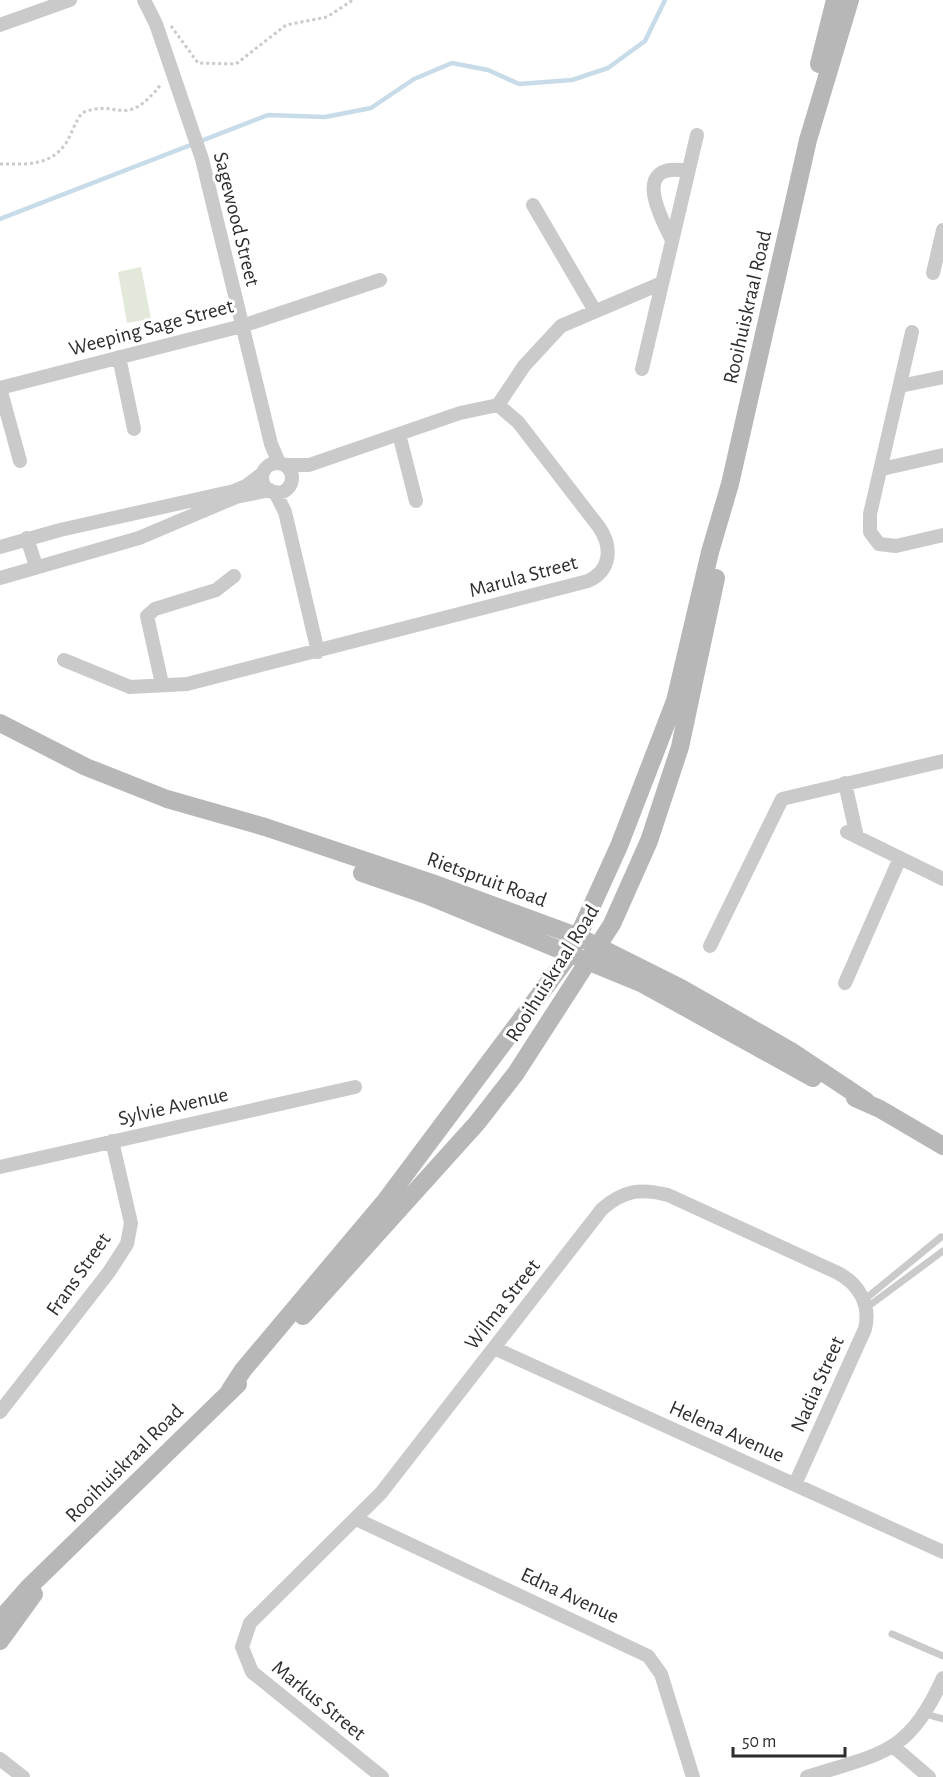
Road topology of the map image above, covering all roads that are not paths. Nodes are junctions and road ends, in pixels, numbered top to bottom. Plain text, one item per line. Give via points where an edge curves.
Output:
1 (70, 0) edge
2 (835, 0) edge
3 (850, 0) edge
4 (147, 2) edge
5 (0, 25) edge
6 (697, 135) dead end
7 (808, 140) junction
8 (688, 171) junction
9 (533, 205) dead end
10 (943, 230) edge
11 (672, 240) junction
12 (933, 273) dead end
13 (380, 280) dead end
14 (662, 283) junction
15 (595, 311) junction
16 (242, 326) junction
17 (912, 332) dead end
18 (118, 357) junction
19 (642, 369) dead end
20 (943, 377) edge
21 (900, 386) junction
22 (0, 388) edge
23 (498, 405) junction
24 (134, 429) dead end
25 (399, 434) junction
26 (943, 455) edge
27 (20, 461) dead end
28 (309, 465) junction
29 (274, 467) junction
30 (882, 470) junction
31 (730, 484) junction
32 (282, 487) junction
33 (417, 501) dead end
34 (943, 535) edge
35 (27, 538) junction
36 (0, 548) edge
37 (36, 566) junction
38 (234, 576) dead end
39 (0, 578) edge
40 (318, 652) junction
41 (64, 660) dead end
42 (162, 684) junction
43 (0, 723) edge
44 (943, 761) edge
45 (845, 783) junction
46 (167, 800) junction
47 (900, 858) junction
48 (943, 879) edge
49 (579, 937) junction
50 (710, 946) dead end
51 (570, 954) junction
52 (593, 954) junction
53 (845, 984) dead end
54 (354, 1087) dead end
55 (112, 1141) junction
56 (943, 1146) edge
57 (0, 1167) edge
58 (941, 1238) dead end
59 (943, 1251) edge
60 (865, 1304) junction
61 (494, 1348) junction
62 (230, 1390) junction
63 (0, 1412) edge
64 (795, 1484) junction
65 (356, 1519) junction
66 (943, 1551) edge
67 (51, 1567) junction
68 (0, 1620) edge
69 (892, 1634) dead end
70 (0, 1641) edge
71 (242, 1647) joint
72 (943, 1656) edge
73 (943, 1678) edge
74 (924, 1714) junction
75 (943, 1719) edge
76 (894, 1747) junction
77 (0, 1759) edge
78 (23, 1777) edge
79 (382, 1777) edge
80 (693, 1777) edge
81 (807, 1777) edge
82 (928, 1777) edge

1 - 5 street
2 - 7 main road, Rooihuiskraal Road via 814,86
3 - 7 main road, Rooihuiskraal Road
4 - 16 street, Sagewood Street via 202,159
6 - 8 street
7 - 31 main road, Rooihuiskraal Road
8 - 11 street
8 - 11 street via 667,170 654,182 655,200
9 - 15 street
10 - 12 street
11 - 14 street
13 - 16 street, Weeping Sage Street
14 - 15 street
14 - 19 street
15 - 23 street via 553,333 524,366
16 - 18 street, Weeping Sage Street
16 - 29 street, Sagewood Street
17 - 21 street
18 - 22 street, Weeping Sage Street
18 - 24 street
20 - 21 street
21 - 30 street
22 - 27 street
23 - 25 street via 477,407
23 - 40 street, Marula Street via 518,422 604,535 608,555 602,571 588,581
25 - 28 street
25 - 33 street
26 - 30 street
28 - 29 street
28 - 32 street
29 - 32 street via 291,471
29 - 32 street via 264,483
29 - 35 street via 234,491
30 - 34 street via 870,514 874,539 889,546
31 - 49 main road, Rooihuiskraal Road via 675,701
31 - 52 main road, Rooihuiskraal Road via 730,506 680,747 649,841 612,924
32 - 37 street via 236,497 139,538
32 - 40 street
35 - 36 street
35 - 37 street
37 - 39 street
38 - 42 street via 208,594 149,612 146,622
40 - 42 street, Marula Street via 187,684
41 - 42 street, Marula Street via 121,686
43 - 46 main road, Rietspruit Road via 86,767
44 - 45 street
45 - 47 street via 852,834
45 - 50 street via 782,799
46 - 49 main road, Rietspruit Road via 265,827
46 - 51 main road, Rietspruit Road via 235,831 426,895
47 - 48 street
47 - 53 street
49 - 51 main road, Rooihuiskraal Road
49 - 52 main road, Rietspruit Road
51 - 52 main road, Rietspruit Road
51 - 62 main road, Rooihuiskraal Road via 386,1200
52 - 56 main road, Rietspruit Road via 765,1053 866,1101
52 - 62 main road, Rooihuiskraal Road via 516,1073 477,1123 275,1347
54 - 55 street, Sylvie Avenue
55 - 57 street, Sylvie Avenue
55 - 63 street, Frans Street via 130,1223 127,1244
58 - 60 lane
59 - 60 lane
60 - 61 street, Wilma Street via 853,1282 838,1273 668,1195 638,1190 620,1195 602,1209
60 - 64 street, Nadia Street via 865,1329
61 - 64 street, Helena Avenue
61 - 65 street, Wilma Street via 394,1478
62 - 67 main road, Rooihuiskraal Road
64 - 66 street, Helena Avenue
65 - 71 street, Wilma Street via 255,1616
65 - 80 street, Edna Avenue via 648,1656 661,1674
67 - 68 main road, Rooihuiskraal Road
67 - 70 main road, Rooihuiskraal Road
69 - 72 lane
71 - 79 street, Markus Street via 258,1680
73 - 74 street
74 - 75 lane
74 - 76 street
76 - 81 street
76 - 82 street
77 - 78 street

